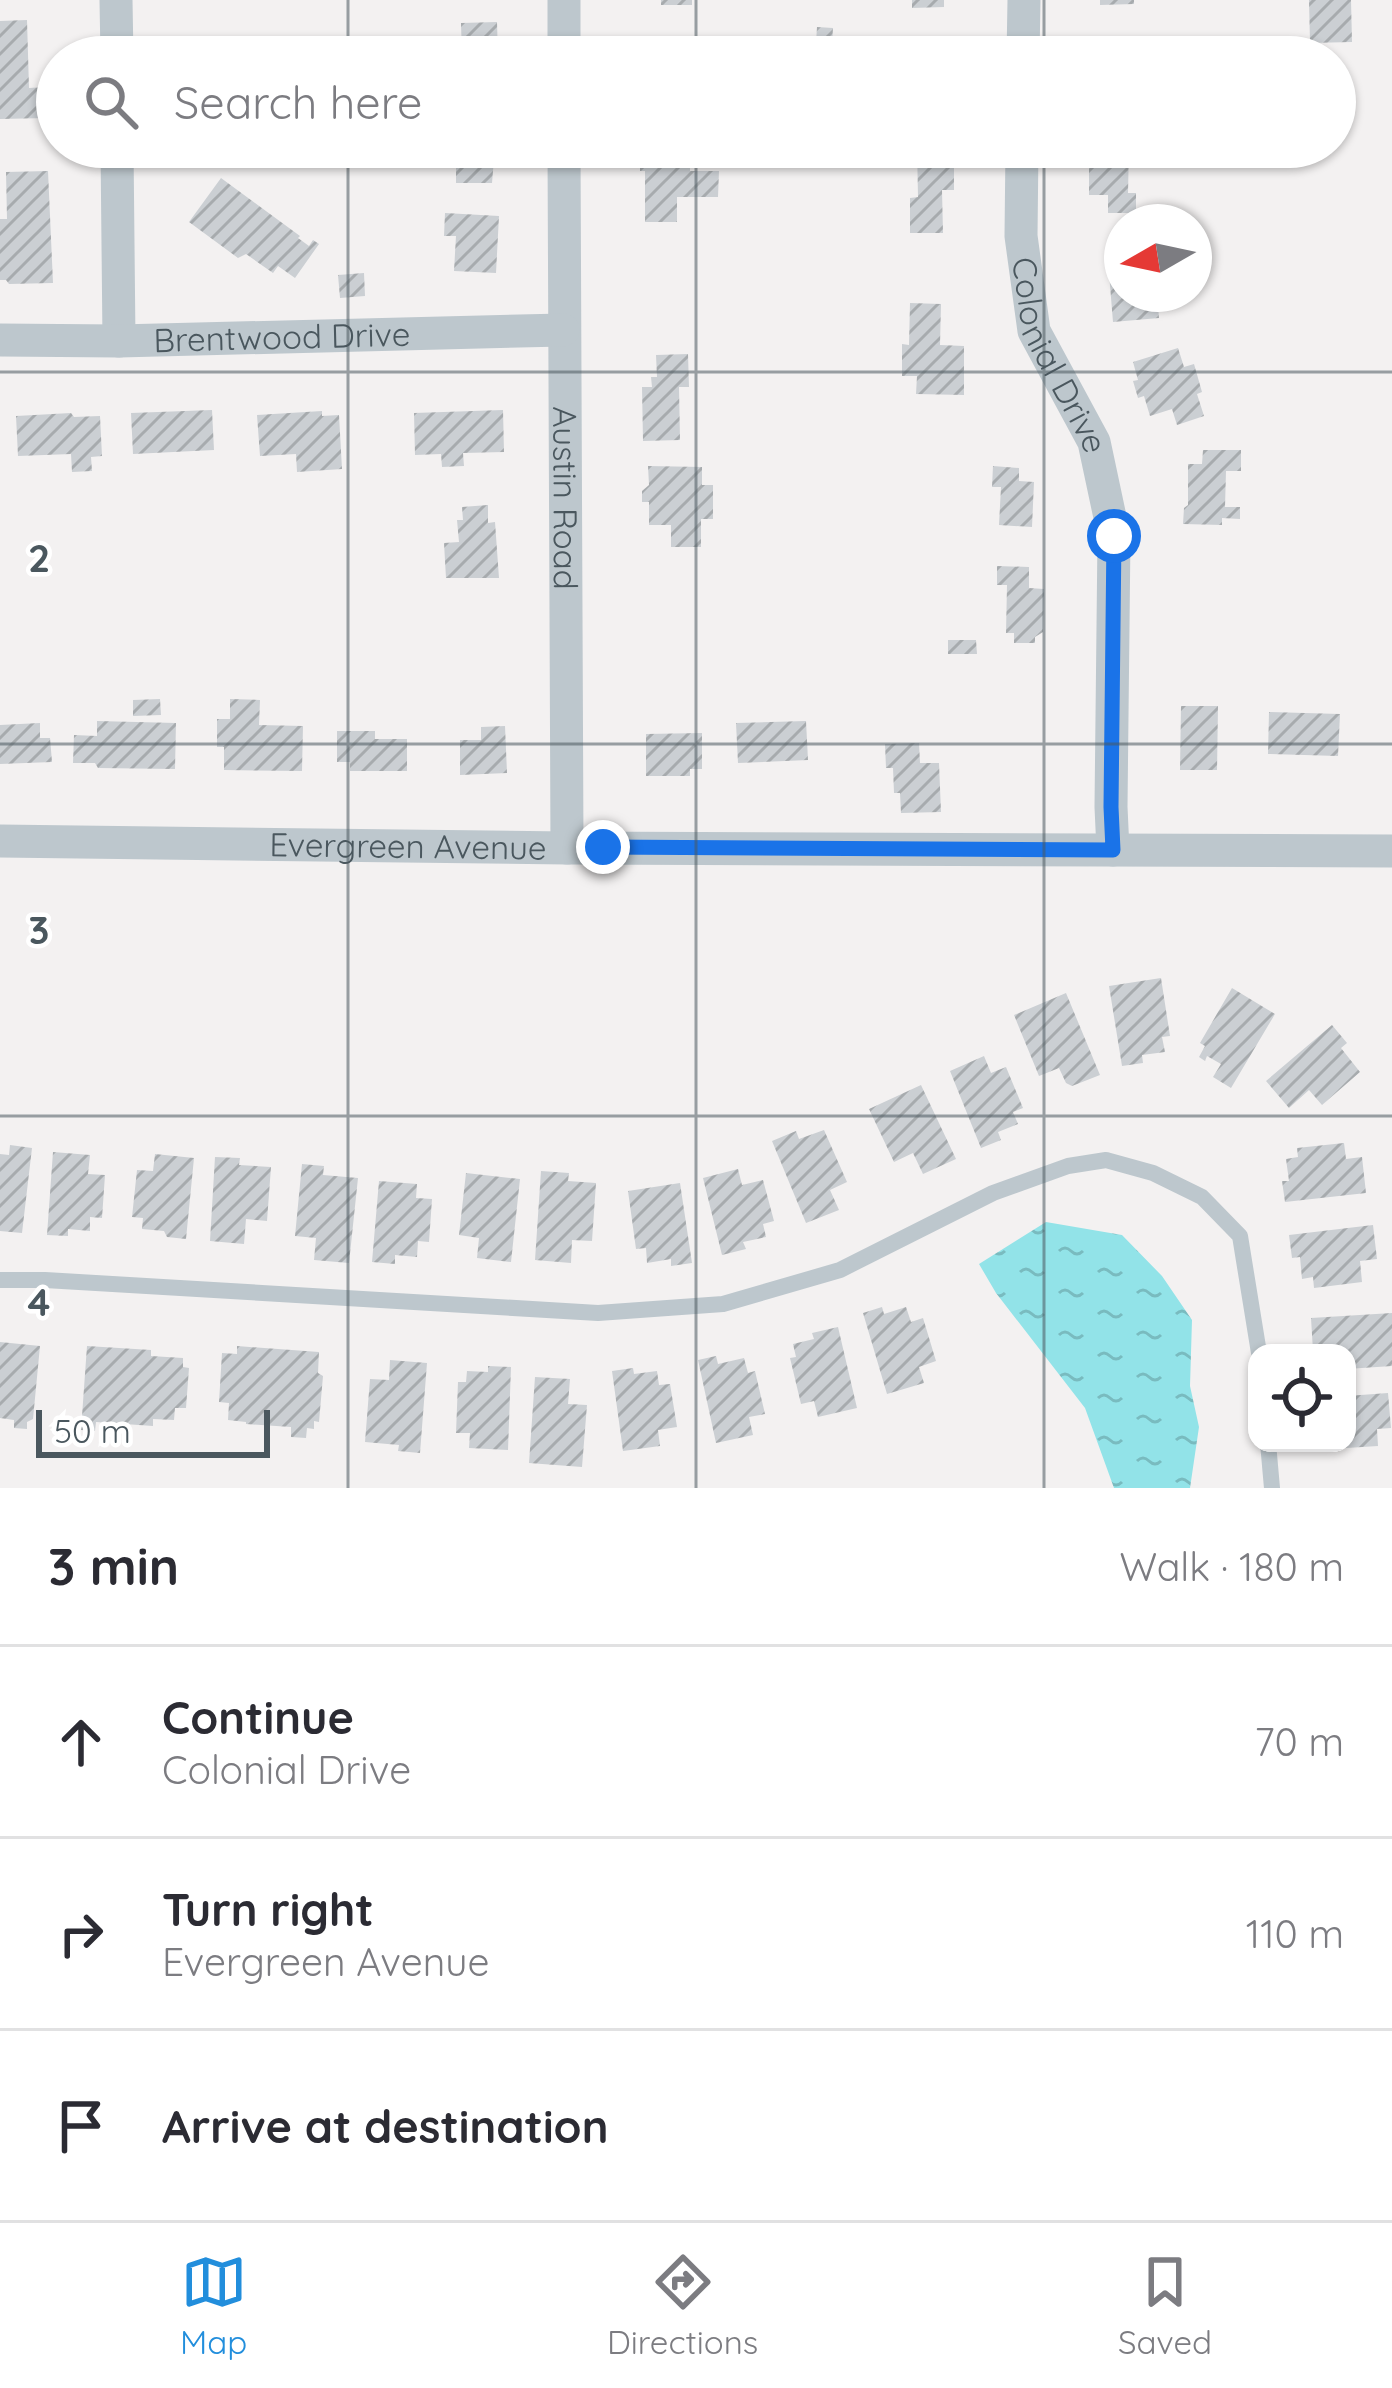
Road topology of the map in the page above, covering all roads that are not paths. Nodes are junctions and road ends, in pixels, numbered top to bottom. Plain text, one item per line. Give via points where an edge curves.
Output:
1 (116, 0) edge
2 (564, 0) edge
3 (1024, 0) edge
4 (117, 36) edge
5 (564, 36) edge
6 (1024, 36) edge
7 (117, 168) edge
8 (564, 168) edge
9 (1022, 168) edge
10 (562, 330) junction
11 (0, 340) edge
12 (119, 341) junction
13 (0, 841) edge
14 (568, 848) junction
15 (1113, 850) junction
16 (1392, 851) edge
17 (0, 1280) edge
18 (1258, 1344) edge
19 (1269, 1452) edge
20 (1272, 1488) edge

1 - 4 street
2 - 5 street
3 - 6 street
7 - 12 street
8 - 10 street, Austin Road
9 - 15 street, Colonial Drive via 1034,331 1094,442 1114,536
10 - 12 street, Brentwood Drive
10 - 14 street, Austin Road
11 - 12 street, Brentwood Drive
13 - 14 street, Evergreen Avenue
14 - 15 street, Evergreen Avenue
15 - 16 street, Evergreen Avenue
17 - 18 lane via 598,1313 723,1304 840,1270 993,1193 1106,1160 1202,1197 1240,1236
19 - 20 lane

